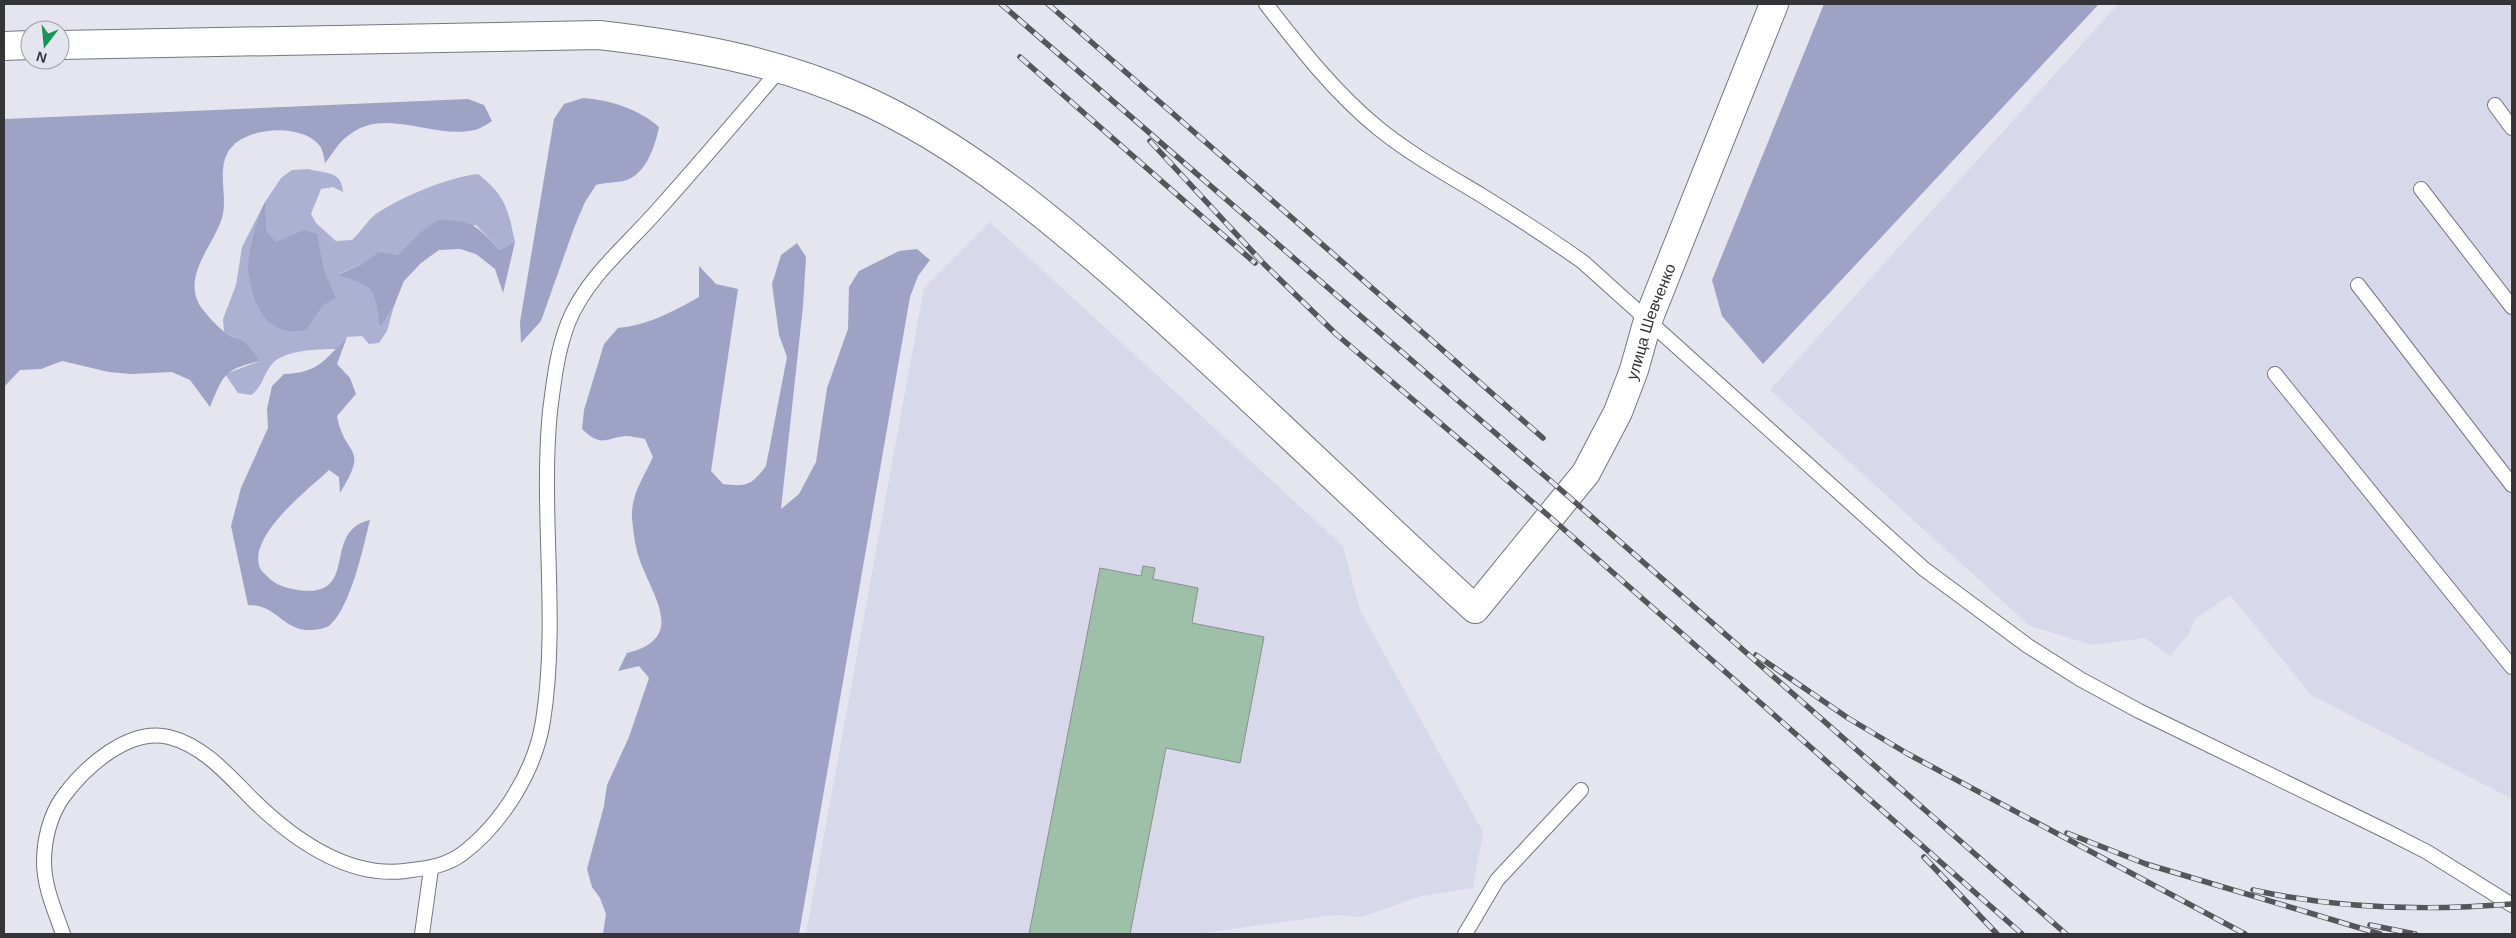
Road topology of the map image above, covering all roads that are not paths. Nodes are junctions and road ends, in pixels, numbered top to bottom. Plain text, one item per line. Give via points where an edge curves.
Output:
1 (1266, 4) edge
2 (1774, 4) edge
3 (20, 45) edge
4 (70, 45) edge
5 (4, 46) edge
6 (781, 68) junction
7 (2495, 105) dead end
8 (2512, 128) edge
9 (2421, 189) dead end
10 (2358, 285) dead end
11 (2512, 307) edge
12 (1648, 320) junction
13 (2275, 374) dead end
14 (2512, 485) edge
15 (2512, 667) edge
16 (1582, 790) dead end
17 (431, 869) junction
18 (2512, 905) edge
19 (63, 934) edge
20 (422, 934) edge
21 (1465, 934) edge

1 - 12 lane via 1338,91 1378,128 1422,160 1583,262
2 - 12 street, улица Шевченко
3 - 5 street
4 - 6 street via 599,35 664,43
6 - 12 street, улица Шевченко via 855,96 921,129 1057,224 1227,375 1475,609 1586,473 1618,412
6 - 17 lane via 659,209 608,260 570,319 556,358 547,443 548,636 543,724 530,765 507,806 481,839 458,857
7 - 8 lane
9 - 11 lane
10 - 14 lane
12 - 18 lane via 1924,568 2028,646 2139,711 2427,852
13 - 15 lane
16 - 21 lane via 1497,880
17 - 19 lane via 390,873 313,849 285,829 208,756 168,736 146,735 124,742 101,759 62,798 53,817 46,838 44,864 48,892
17 - 20 lane

